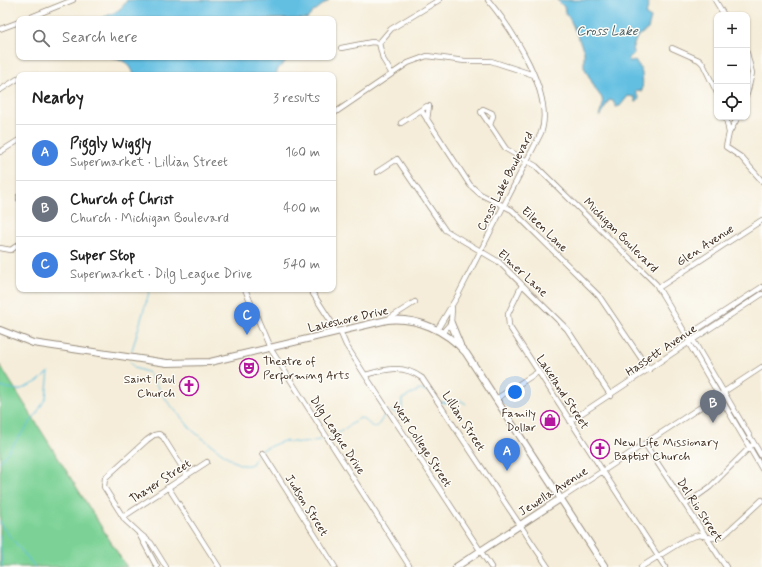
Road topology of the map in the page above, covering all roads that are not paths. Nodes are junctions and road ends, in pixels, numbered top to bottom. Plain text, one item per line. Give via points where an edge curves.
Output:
1 (73, 0) edge
2 (439, 0) edge
3 (488, 0) edge
4 (715, 0) edge
5 (722, 12) edge
6 (33, 16) edge
7 (16, 23) edge
8 (0, 29) edge
9 (379, 43) junction
10 (341, 48) dead end
11 (672, 48) dead end
12 (750, 65) edge
13 (392, 74) junction
14 (534, 75) junction
15 (16, 80) edge
16 (750, 81) edge
17 (714, 87) edge
18 (0, 90) edge
19 (421, 110) junction
20 (336, 112) edge
21 (427, 120) junction
22 (727, 120) edge
23 (736, 120) edge
24 (401, 123) dead end
25 (490, 125) dead end
26 (729, 133) junction
27 (16, 142) edge
28 (0, 152) edge
29 (527, 160) junction
30 (377, 172) dead end
31 (762, 182) edge
32 (504, 206) junction
33 (762, 220) edge
34 (16, 247) edge
35 (0, 248) edge
36 (480, 251) junction
37 (522, 285) junction
38 (762, 287) edge
39 (658, 288) junction
40 (246, 292) edge
41 (312, 292) edge
42 (752, 294) junction
43 (762, 294) edge
44 (755, 299) junction
45 (415, 302) dead end
46 (452, 306) junction
47 (403, 309) junction
48 (443, 318) junction
49 (387, 320) junction
50 (404, 320) junction
51 (451, 321) junction
52 (0, 330) edge
53 (440, 331) junction
54 (338, 332) junction
55 (687, 336) junction
56 (693, 340) junction
57 (688, 344) junction
58 (460, 347) junction
59 (270, 348) junction
60 (762, 367) edge
61 (649, 370) junction
62 (538, 372) junction
63 (365, 375) junction
64 (723, 392) junction
65 (611, 396) junction
66 (718, 396) junction
67 (496, 399) junction
68 (570, 422) junction
69 (645, 444) junction
70 (754, 444) junction
71 (749, 448) junction
72 (263, 453) dead end
73 (762, 457) edge
74 (207, 462) dead end
75 (762, 469) edge
76 (603, 471) junction
77 (187, 475) junction
78 (168, 487) junction
79 (560, 499) junction
80 (762, 500) edge
81 (685, 505) junction
82 (123, 517) junction
83 (521, 525) junction
84 (138, 532) junction
85 (706, 537) junction
86 (480, 551) junction
87 (658, 556) junction
88 (157, 567) edge
89 (166, 567) edge
90 (219, 567) edge
91 (335, 567) edge
92 (410, 567) edge
93 (456, 567) edge
94 (491, 567) edge
95 (548, 567) edge
96 (605, 567) edge
97 (641, 567) edge
98 (665, 567) edge
99 (726, 567) edge

1 - 6 street
2 - 9 street via 384,35
3 - 14 street, Cross Lake Boulevard via 521,49
4 - 5 street
7 - 8 street
9 - 10 street
9 - 13 street via 382,59
11 - 17 street via 699,60
12 - 16 street
13 - 14 street via 416,59 433,56 464,61 491,61
13 - 20 street
14 - 29 street, Cross Lake Boulevard via 545,117 541,133
15 - 18 street
19 - 21 street, Eileen Lane
19 - 21 street via 428,106
19 - 24 street
21 - 32 street, Eileen Lane via 470,185 477,192
22 - 26 street
23 - 26 street
25 - 29 street, Michigan Boulevard via 508,151
26 - 31 street via 726,147 741,157
27 - 28 street
29 - 32 street, Cross Lake Boulevard
29 - 39 street, Michigan Boulevard
30 - 36 street, Elmer Lane via 396,159 442,227 454,237
32 - 36 street, Cross Lake Boulevard
32 - 61 street, Eileen Lane via 512,210 599,296
33 - 39 street, Glen Avenue
34 - 35 street via 7,250
36 - 37 street, Elmer Lane via 499,262
36 - 46 street, Cross Lake Boulevard
37 - 62 street, Lakeland Street via 509,311 508,324
37 - 65 street, Elmer Lane via 567,329
38 - 42 street, Hassett Avenue
39 - 55 street, Michigan Boulevard
40 - 59 street, Dilg League Drive
41 - 54 street, West College Street
42 - 44 street
42 - 55 street, Hassett Avenue
43 - 44 street, Hassett Avenue
44 - 56 street, Hassett Avenue
45 - 47 street
46 - 48 street, Cross Lake Boulevard
46 - 51 street, Cross Lake Boulevard
47 - 49 street
47 - 50 street
48 - 51 street via 443,322
48 - 53 street, Cross Lake Boulevard
49 - 50 main road, Lakeshore Drive
49 - 54 main road, Lakeshore Drive
50 - 53 main road, Lakeshore Drive via 422,323
51 - 53 street
51 - 58 main road
52 - 59 main road, Lakeshore Drive via 38,344 176,364 210,362
53 - 58 main road, Lakeshore Drive
54 - 59 main road, Lakeshore Drive
54 - 63 street, West College Street
55 - 56 street, Michigan Boulevard
55 - 57 street, Michigan Boulevard
56 - 57 street, Hassett Avenue
56 - 64 street, Michigan Boulevard
57 - 61 street, Hassett Avenue
57 - 66 street, Michigan Boulevard
58 - 67 main road, Lakeshore Drive
59 - 92 street, Dilg League Drive
60 - 64 street, Jewella Avenue
61 - 65 street, Hassett Avenue
62 - 67 street
62 - 68 street, Lakeland Street
63 - 83 street, Lillian Street via 398,368 411,371 422,378
63 - 86 street, West College Street
64 - 66 street, Jewella Avenue
64 - 70 street, Michigan Boulevard
65 - 68 street, Hassett Avenue
66 - 69 street, Jewella Avenue
66 - 71 street, Michigan Boulevard
67 - 79 main road, Lakeshore Drive
68 - 76 street, Lakeland Street
69 - 76 street, Jewella Avenue
69 - 81 street, Del Rio Street
70 - 71 street
70 - 73 street, Michigan Boulevard
71 - 75 street, Michigan Boulevard
71 - 81 street via 710,487
72 - 91 street, Judson Street
74 - 77 street, Thayer Street
76 - 79 street, Jewella Avenue
76 - 87 street, Lakeland Street
77 - 78 street, Thayer Street
77 - 82 street via 163,437 159,434 154,435 105,478 104,487
78 - 82 street, Thayer Street
78 - 90 street
79 - 83 main road, Jewella Avenue
79 - 96 main road, Lakeshore Drive
80 - 85 street via 727,533 717,538
81 - 85 street, Del Rio Street
82 - 84 street
83 - 86 main road, Jewella Avenue
83 - 95 street, Lillian Street
84 - 88 street
84 - 89 street via 151,542
85 - 87 street via 700,535 686,539
85 - 99 street, Del Rio Street
86 - 93 main road, Jewella Avenue
86 - 94 street, West College Street
87 - 97 street
87 - 98 street, Lakeland Street

